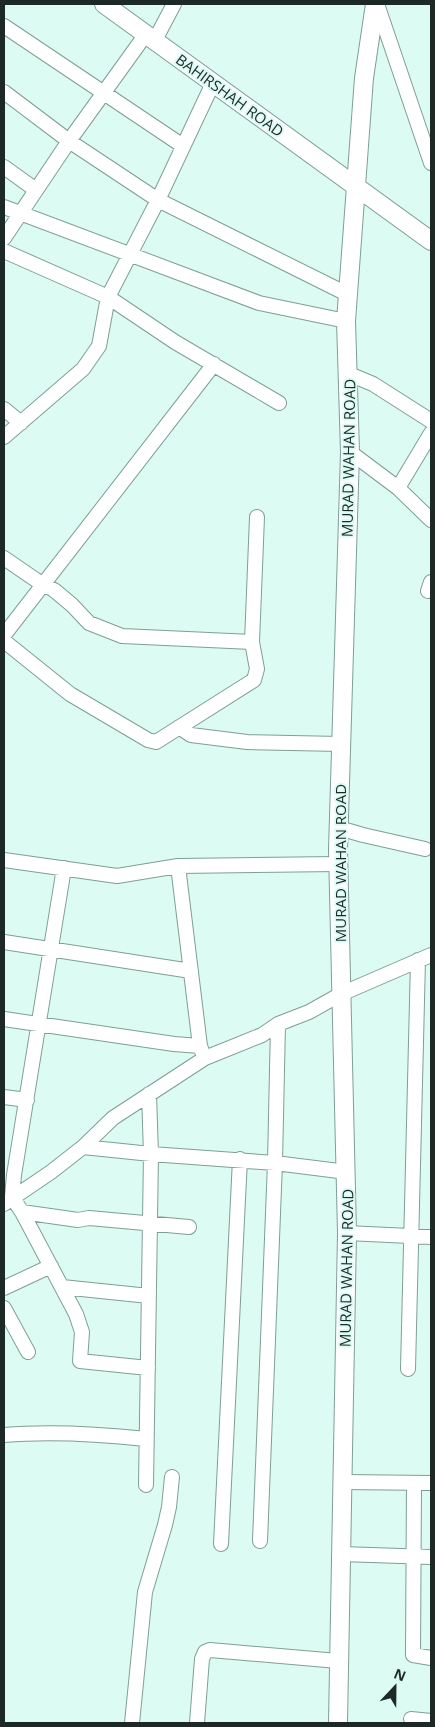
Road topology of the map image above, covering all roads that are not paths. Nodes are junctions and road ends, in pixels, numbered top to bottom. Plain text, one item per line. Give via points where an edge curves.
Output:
1 (104, 4) edge
2 (174, 4) edge
3 (376, 4) edge
4 (4, 26) edge
5 (150, 37) junction
6 (213, 82) junction
7 (4, 92) edge
8 (103, 93) junction
9 (428, 136) edge
10 (69, 141) junction
11 (183, 146) junction
12 (431, 163) edge
13 (4, 167) edge
14 (357, 186) junction
15 (36, 190) junction
16 (158, 200) junction
17 (4, 208) edge
18 (20, 215) junction
19 (4, 238) edge
20 (431, 241) edge
21 (4, 251) edge
22 (129, 255) junction
23 (349, 295) junction
24 (108, 297) junction
25 (346, 321) junction
26 (214, 364) junction
27 (349, 374) junction
28 (279, 403) dead end
29 (4, 409) edge
30 (431, 421) edge
31 (21, 423) junction
32 (431, 433) edge
33 (4, 437) edge
34 (350, 452) junction
35 (398, 488) junction
36 (257, 518) dead end
37 (431, 520) edge
38 (4, 558) edge
39 (43, 584) junction
40 (4, 635) edge
41 (4, 641) edge
42 (252, 642) junction
43 (178, 727) junction
44 (341, 744) junction
45 (339, 828) junction
46 (425, 849) dead end
47 (4, 860) edge
48 (338, 864) junction
49 (178, 866) junction
50 (64, 868) junction
51 (4, 942) edge
52 (51, 948) junction
53 (431, 955) edge
54 (418, 960) junction
55 (191, 971) junction
56 (341, 994) junction
57 (4, 1019) edge
58 (278, 1024) junction
59 (38, 1025) junction
60 (202, 1052) junction
61 (149, 1094) junction
62 (4, 1097) edge
63 (26, 1100) junction
64 (83, 1147) junction
65 (152, 1154) junction
66 (240, 1159) junction
67 (275, 1163) junction
68 (347, 1172) junction
69 (8, 1200) edge
70 (22, 1212) junction
71 (150, 1223) junction
72 (189, 1227) dead end
73 (348, 1233) junction
74 (411, 1237) junction
75 (431, 1237) edge
76 (51, 1266) junction
77 (62, 1286) junction
78 (4, 1288) edge
79 (149, 1296) junction
80 (4, 1308) edge
81 (28, 1352) dead end
82 (148, 1368) junction
83 (408, 1369) dead end
84 (4, 1435) edge
85 (146, 1439) junction
86 (172, 1477) dead end
87 (343, 1482) junction
88 (414, 1483) junction
89 (431, 1483) edge
90 (146, 1485) dead end
91 (260, 1541) dead end
92 (221, 1544) dead end
93 (341, 1554) junction
94 (413, 1556) junction
95 (431, 1556) edge
96 (431, 1658) edge
97 (338, 1661) junction
98 (411, 1719) dead end
99 (431, 1721) edge
100 (132, 1723) edge
101 (197, 1723) edge
102 (338, 1723) edge

1 - 5 street, BAHIRSHAH ROAD
2 - 5 street
3 - 9 street
3 - 14 street, MURAD WAHAN ROAD via 364,78
4 - 8 street
5 - 6 street, BAHIRSHAH ROAD
5 - 8 street
6 - 11 street
6 - 14 street, BAHIRSHAH ROAD
7 - 10 street
8 - 10 street
8 - 11 street
9 - 12 street
10 - 15 street
10 - 16 street
11 - 16 street
13 - 15 street
14 - 20 street, BAHIRSHAH ROAD
14 - 23 street, MURAD WAHAN ROAD
15 - 18 street
16 - 22 street
16 - 23 street
17 - 18 street
18 - 19 street
18 - 22 street
21 - 24 street
22 - 24 street
22 - 25 street via 259,303
23 - 25 street, MURAD WAHAN ROAD
24 - 26 street
24 - 31 street via 99,346 94,354 83,369
25 - 27 street, MURAD WAHAN ROAD
26 - 28 street
26 - 39 street
27 - 30 street via 373,384
27 - 34 street, MURAD WAHAN ROAD
29 - 31 street
31 - 33 street
32 - 35 street
34 - 35 street
34 - 44 street, MURAD WAHAN ROAD
35 - 37 street
36 - 42 street
38 - 39 street
39 - 40 street
39 - 42 street via 72,605 89,623 122,636
41 - 43 street via 70,694 148,740 156,742
42 - 43 street via 257,669 254,680
43 - 44 street via 191,735 247,742
44 - 45 street, MURAD WAHAN ROAD
45 - 46 street
45 - 48 street, MURAD WAHAN ROAD
47 - 50 street
48 - 49 street
48 - 56 street, MURAD WAHAN ROAD
49 - 50 street via 117,876
49 - 55 street
50 - 52 street
51 - 52 street
52 - 55 street
52 - 59 street
53 - 54 street
54 - 56 street
54 - 74 street
55 - 60 street
56 - 58 street
56 - 68 street, MURAD WAHAN ROAD
57 - 59 street
58 - 60 street via 262,1035
58 - 67 street
59 - 60 street via 174,1044
59 - 63 street
60 - 61 street
61 - 64 street via 112,1118
61 - 65 street
62 - 63 street
63 - 69 street
64 - 65 street
64 - 69 street
65 - 66 street
65 - 71 street
66 - 67 street
66 - 92 street
67 - 68 street
67 - 91 street
68 - 73 street, MURAD WAHAN ROAD
69 - 70 street
70 - 71 street via 78,1220
70 - 76 street
71 - 72 street
71 - 79 street
73 - 74 street
73 - 87 street, MURAD WAHAN ROAD
74 - 75 street
74 - 83 street
76 - 77 street
76 - 78 street
77 - 79 street
77 - 82 street via 82,1332 80,1361
79 - 82 street
80 - 81 street
82 - 85 street
84 - 85 street
85 - 90 street
86 - 100 street via 165,1526 145,1592
87 - 88 street
87 - 93 street, MURAD WAHAN ROAD
88 - 89 street
88 - 94 street
93 - 94 street
93 - 97 street, MURAD WAHAN ROAD
94 - 95 street
94 - 96 street via 413,1655
97 - 101 street via 205,1652
97 - 102 street, MURAD WAHAN ROAD
98 - 99 street

